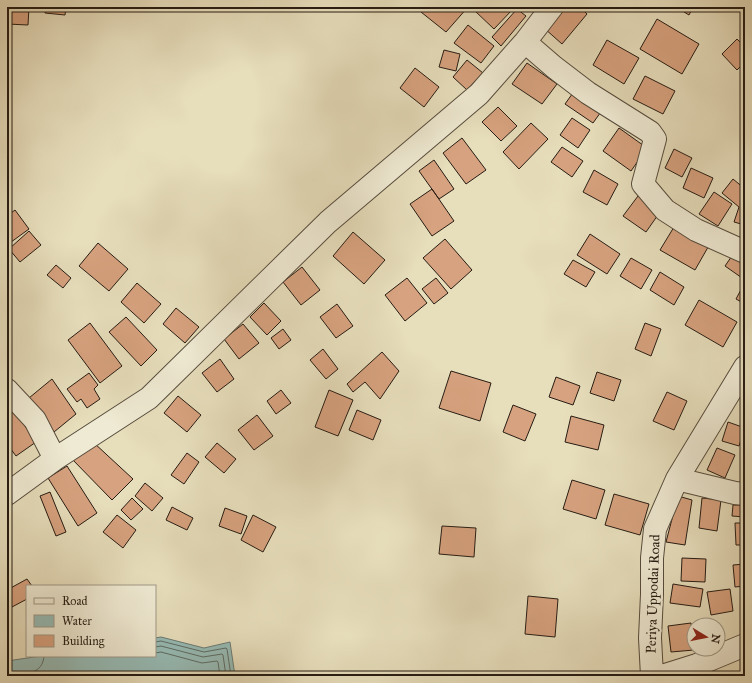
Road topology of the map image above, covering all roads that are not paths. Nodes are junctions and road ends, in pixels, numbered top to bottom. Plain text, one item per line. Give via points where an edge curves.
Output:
1 (552, 7) edge
2 (526, 42) junction
3 (745, 252) edge
4 (745, 367) edge
5 (7, 390) edge
6 (54, 459) junction
7 (677, 480) junction
8 (7, 494) edge
9 (745, 494) edge
10 (745, 645) edge
11 (652, 676) edge
12 (662, 676) edge

1 - 2 street
2 - 3 street via 588,93 650,132 655,140 643,184 664,210 696,230
2 - 6 street via 479,94 328,222 149,398
4 - 7 street, Periya Uppodai Road
5 - 6 street via 35,420
6 - 8 street
7 - 9 street
7 - 11 street, Periya Uppodai Road via 655,529 650,638
10 - 12 street

